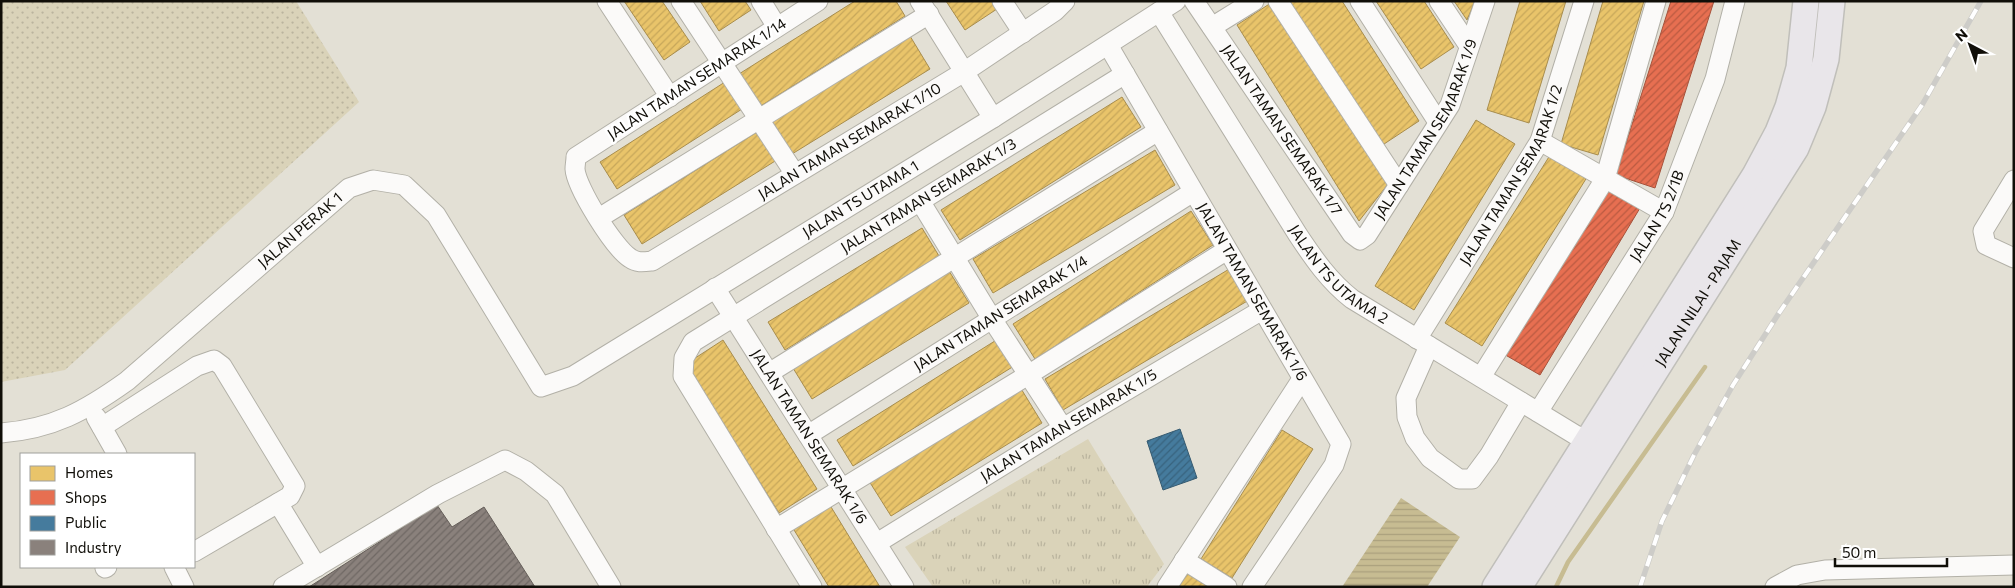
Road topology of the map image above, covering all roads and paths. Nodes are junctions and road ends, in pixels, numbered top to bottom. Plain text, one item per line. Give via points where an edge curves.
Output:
1 (607, 1) edge
2 (681, 1) edge
3 (761, 1) edge
4 (818, 1) edge
5 (1002, 1) edge
6 (1176, 1) edge
7 (1194, 1) edge
8 (1254, 1) edge
9 (1278, 1) edge
10 (1360, 1) edge
11 (1439, 1) edge
12 (1485, 1) edge
13 (1584, 1) edge
14 (1656, 1) edge
15 (1735, 1) edge
16 (1806, 1) edge
17 (1832, 1) edge
18 (1060, 6) edge
19 (925, 8) edge
20 (1159, 12) junction
21 (777, 27) junction
22 (1212, 27) junction
23 (1022, 33) junction
24 (1108, 45) junction
25 (1469, 46) junction
26 (721, 64) junction
27 (964, 72) junction
28 (1125, 74) junction
29 (670, 97) junction
30 (992, 118) junction
31 (758, 120) junction
32 (1438, 122) junction
33 (1158, 131) junction
34 (1540, 142) junction
35 (796, 174) junction
36 (1605, 179) junction
37 (2014, 180) edge
38 (1399, 185) junction
39 (1193, 192) junction
40 (920, 201) junction
41 (1664, 212) junction
42 (599, 218) junction
43 (1352, 234) joint
44 (1227, 250) junction
45 (956, 258) junction
46 (2014, 258) edge
47 (714, 288) junction
48 (1262, 310) junction
49 (733, 317) junction
50 (992, 319) junction
51 (1423, 342) junction
52 (769, 373) junction
53 (1028, 375) junction
54 (1481, 377) junction
55 (1302, 379) junction
56 (541, 386) joint
57 (1522, 402) junction
58 (91, 407) junction
59 (1538, 412) junction
60 (102, 427) junction
61 (1063, 428) junction
62 (1, 433) edge
63 (808, 435) junction
64 (1594, 446) junction
65 (115, 453) edge
66 (841, 488) junction
67 (278, 503) junction
68 (776, 529) junction
69 (877, 543) junction
70 (195, 551) edge
71 (1184, 560) junction
72 (2014, 565) edge
73 (317, 567) junction
74 (174, 568) edge
75 (184, 587) edge
76 (283, 587) edge
77 (611, 587) edge
78 (812, 587) edge
79 (904, 587) edge
80 (1167, 587) edge
81 (1227, 587) edge
82 (1252, 587) edge
83 (1495, 587) edge
84 (1519, 587) edge
85 (1775, 587) edge

1 - 29 street
2 - 26 street
3 - 21 street
4 - 21 street, JALAN TAMAN SEMARAK 1/14
5 - 23 street
6 - 20 street, JALAN TS UTAMA 1
7 - 22 street, JALAN TAMAN SEMARAK 1/7
8 - 22 street
9 - 38 street
10 - 32 street
11 - 25 street
12 - 25 street, JALAN TAMAN SEMARAK 1/9
13 - 34 street, JALAN TAMAN SEMARAK 1/2
14 - 36 street
15 - 41 street, JALAN TS 2/1B via 1716,79
16 - 64 main road, JALAN NILAI - PAJAM via 1799,68 1778,132
17 - 64 main road, JALAN NILAI - PAJAM via 1826,59 1813,107 1796,148
18 - 23 street, JALAN TAMAN SEMARAK 1/10
19 - 27 street
19 - 31 street
20 - 24 street, JALAN TS UTAMA 1
20 - 51 street, JALAN TS UTAMA 2 via 1321,269 1352,299
21 - 26 street, JALAN TAMAN SEMARAK 1/14
22 - 43 street, JALAN TAMAN SEMARAK 1/7
23 - 27 street, JALAN TAMAN SEMARAK 1/10
24 - 28 street, JALAN TAMAN SEMARAK 1/6
24 - 30 street, JALAN TS UTAMA 1
25 - 32 street, JALAN TAMAN SEMARAK 1/9 via 1450,105
26 - 29 street, JALAN TAMAN SEMARAK 1/14
26 - 31 street
27 - 30 street
27 - 35 street, JALAN TAMAN SEMARAK 1/10
28 - 33 street, JALAN TAMAN SEMARAK 1/6
28 - 40 street, JALAN TAMAN SEMARAK 1/3
29 - 42 street, JALAN TAMAN SEMARAK 1/14 via 576,157 575,170
30 - 47 street, JALAN TS UTAMA 1
31 - 35 street
31 - 42 street
32 - 38 street, JALAN TAMAN SEMARAK 1/9
33 - 39 street, JALAN TAMAN SEMARAK 1/6
33 - 45 street
34 - 36 street
34 - 51 street, JALAN TAMAN SEMARAK 1/2
35 - 42 street, JALAN TAMAN SEMARAK 1/10 via 652,261 639,262 628,257 612,240
36 - 41 street
36 - 54 street
37 - 46 street via 1982,231 1986,245
38 - 43 street, JALAN TAMAN SEMARAK 1/9 via 1367,235 1360,240
39 - 44 street, JALAN TAMAN SEMARAK 1/6
39 - 50 street, JALAN TAMAN SEMARAK 1/4
40 - 45 street
40 - 49 street, JALAN TAMAN SEMARAK 1/3
41 - 59 street, JALAN TS 2/1B
44 - 48 street, JALAN TAMAN SEMARAK 1/6
44 - 53 street
45 - 50 street
45 - 52 street
47 - 49 street, JALAN TAMAN SEMARAK 1/6
47 - 56 street, JALAN TS UTAMA 1 via 573,376
48 - 55 street, JALAN TAMAN SEMARAK 1/6
48 - 61 street, JALAN TAMAN SEMARAK 1/5
49 - 52 street, JALAN TAMAN SEMARAK 1/6
49 - 68 street, JALAN TAMAN SEMARAK 1/3 via 693,342 684,358 683,376
50 - 53 street
50 - 63 street, JALAN TAMAN SEMARAK 1/4
51 - 54 street, JALAN TS UTAMA 2
51 - 57 street, JALAN TAMAN SEMARAK 1/2 via 1406,398 1407,417 1415,438 1430,458 1459,479 1472,479
52 - 63 street, JALAN TAMAN SEMARAK 1/6
53 - 61 street
53 - 66 street
54 - 57 street, JALAN TS UTAMA 2
55 - 71 street, JALAN TAMAN SEMARAK 1/6
55 - 82 street via 1341,444 1334,465
56 - 58 street, JALAN PERAK 1 via 436,215 404,184 373,180 349,188 127,381
57 - 59 street, JALAN TS UTAMA 2
58 - 60 street
58 - 62 street, JALAN PERAK 1 via 63,420
59 - 64 street, JALAN TS UTAMA 2
60 - 65 street
60 - 67 street via 197,366 214,360 222,366 295,486 290,496
61 - 69 street, JALAN TAMAN SEMARAK 1/5
63 - 66 street, JALAN TAMAN SEMARAK 1/6
64 - 83 main road, JALAN NILAI - PAJAM
64 - 84 main road, JALAN NILAI - PAJAM
66 - 68 street
66 - 69 street, JALAN TAMAN SEMARAK 1/6
67 - 70 street
67 - 73 street
68 - 78 street, JALAN TAMAN SEMARAK 1/3
69 - 79 street, JALAN TAMAN SEMARAK 1/6
71 - 80 street, JALAN TAMAN SEMARAK 1/6
71 - 81 street
72 - 85 street via 1825,570 1797,575
73 - 76 street
73 - 77 street via 438,494 505,460 555,494
74 - 75 street

